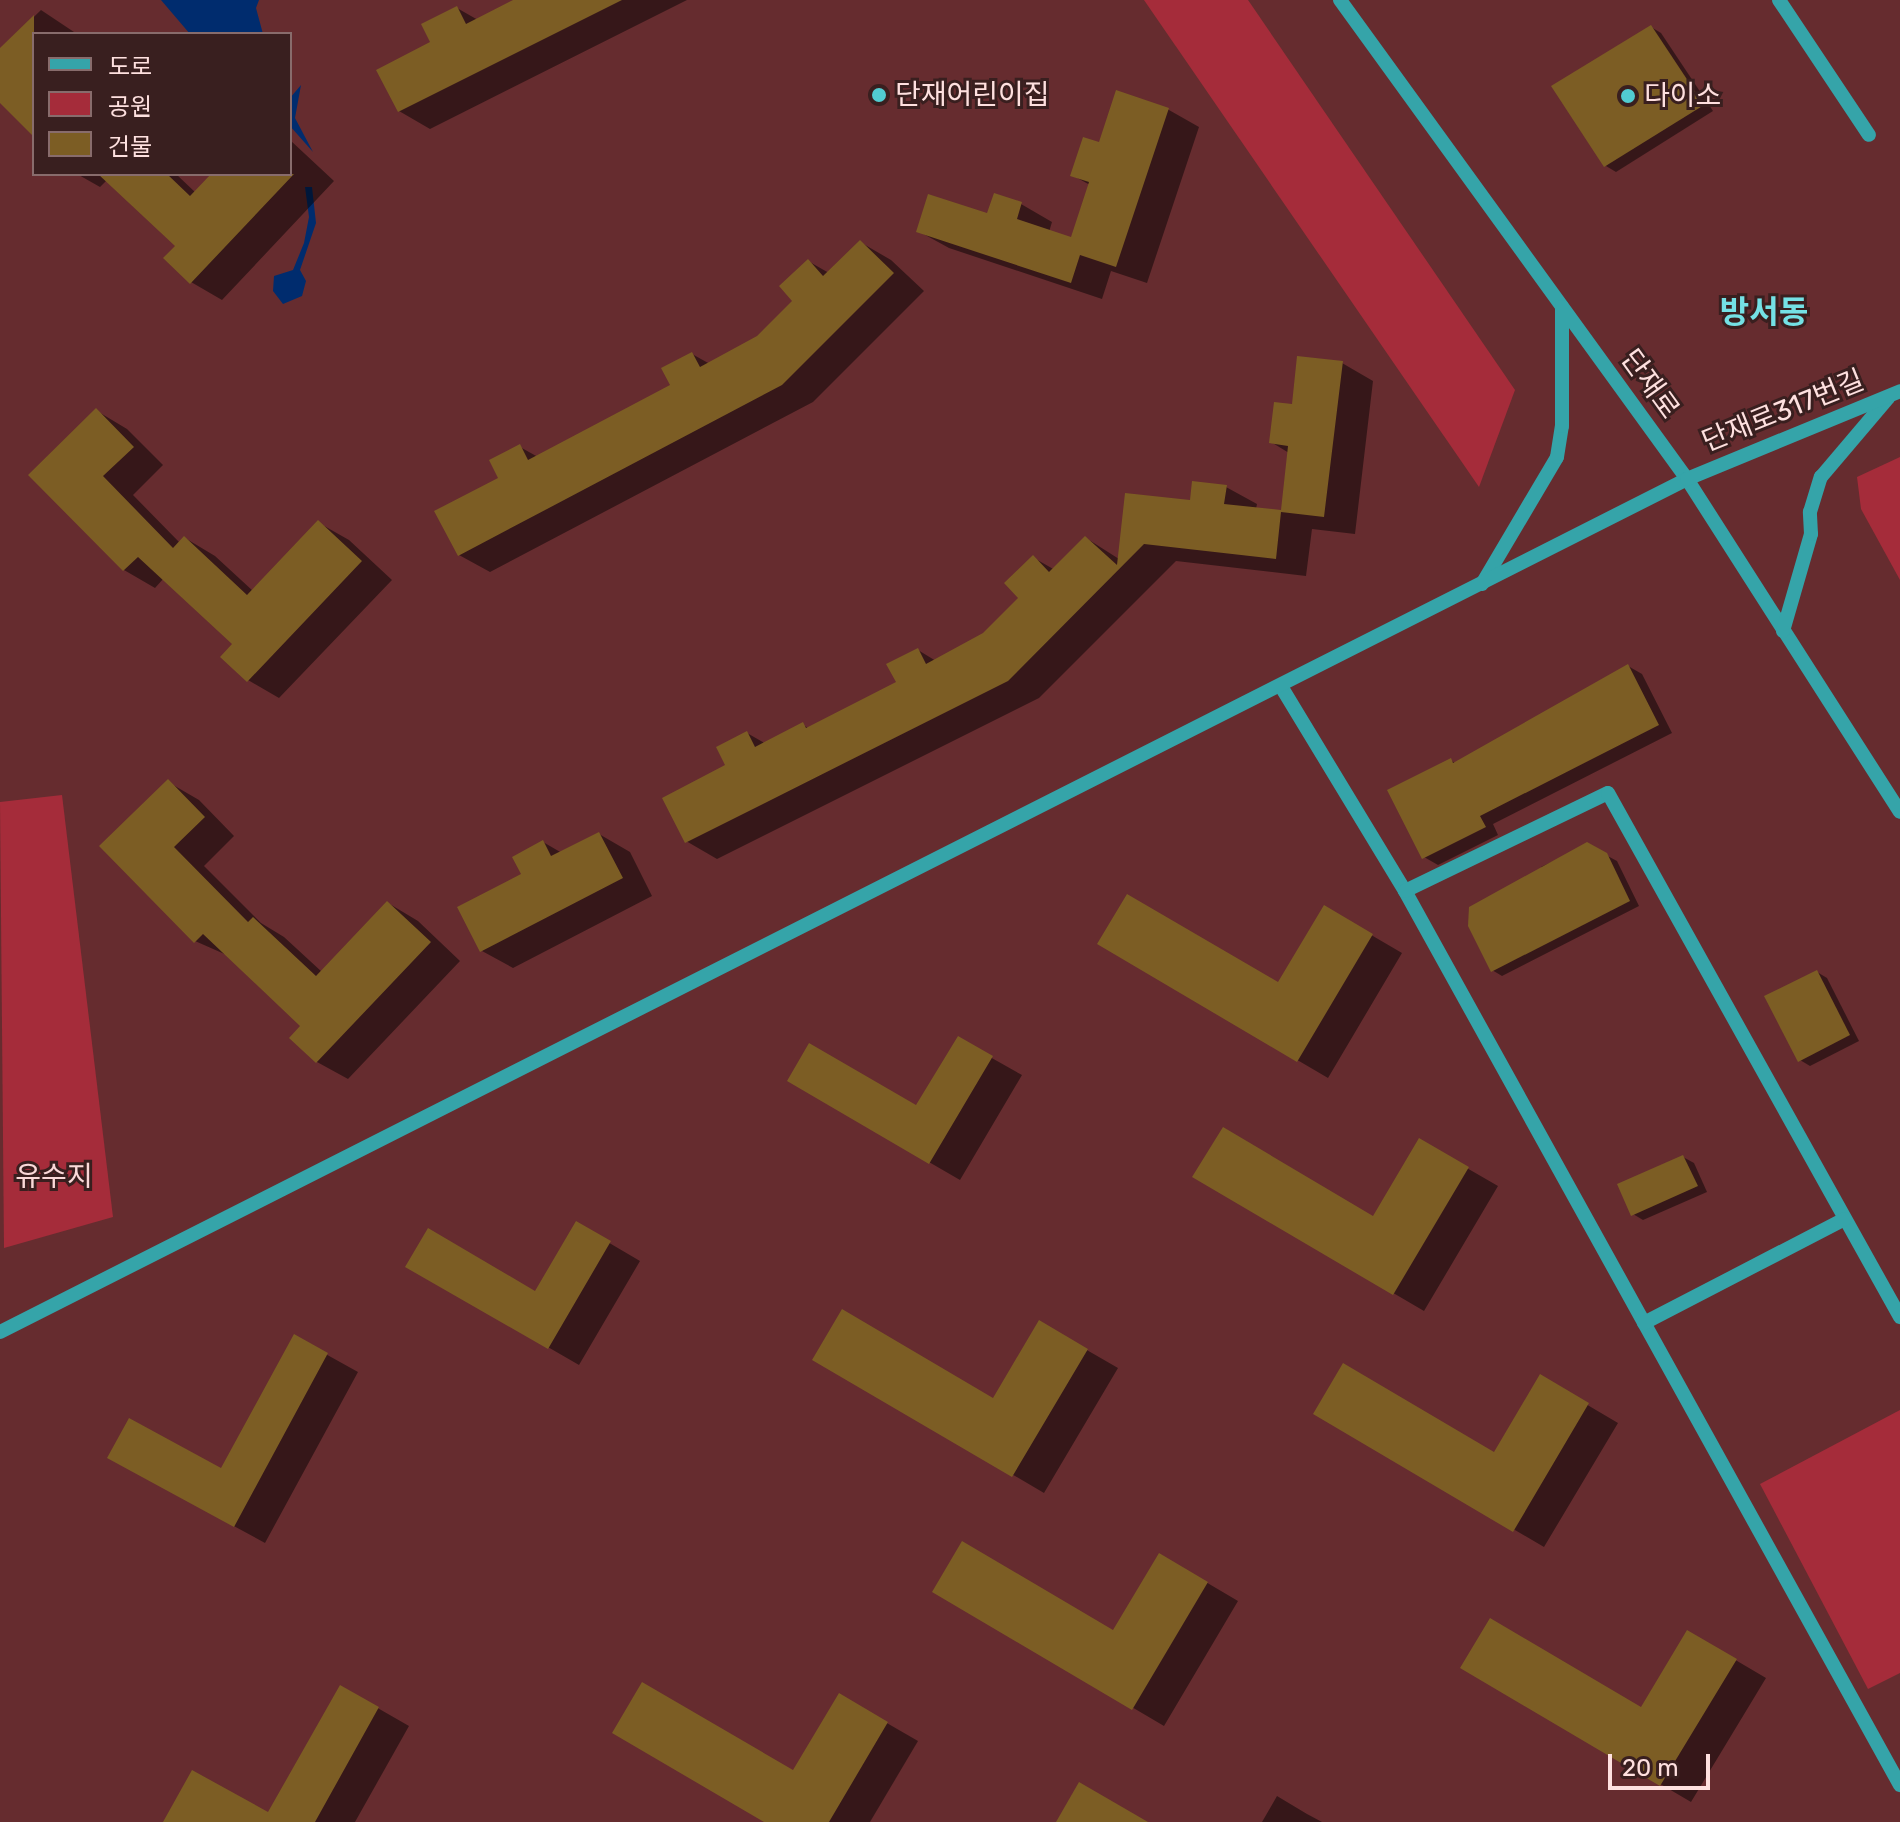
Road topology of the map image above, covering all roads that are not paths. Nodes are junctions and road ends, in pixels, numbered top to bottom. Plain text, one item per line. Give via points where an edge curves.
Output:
1 (1340, 0) edge
2 (1779, 0) edge
3 (1869, 135) dead end
4 (1562, 306) junction
5 (1895, 393) edge
6 (1687, 479) junction
7 (1481, 585) junction
8 (1783, 631) junction
9 (1282, 688) junction
10 (1900, 812) edge
11 (1405, 891) junction
12 (1845, 1219) junction
13 (1900, 1317) edge
14 (1644, 1323) junction
15 (0, 1332) edge
16 (1900, 1785) edge

1 - 4 street, 단재로
2 - 3 street
4 - 6 street, 단재로
4 - 7 street via 1557,457
5 - 6 street, 단재로317번길
5 - 8 street via 1821,477
6 - 7 street, 단재로317번길
6 - 8 street, 단재로
7 - 9 street, 단재로317번길
8 - 10 street, 단재로
9 - 11 street
9 - 15 street, 단재로317번길
11 - 12 street via 1608,793
11 - 14 street
12 - 13 street
12 - 14 street
14 - 16 street

